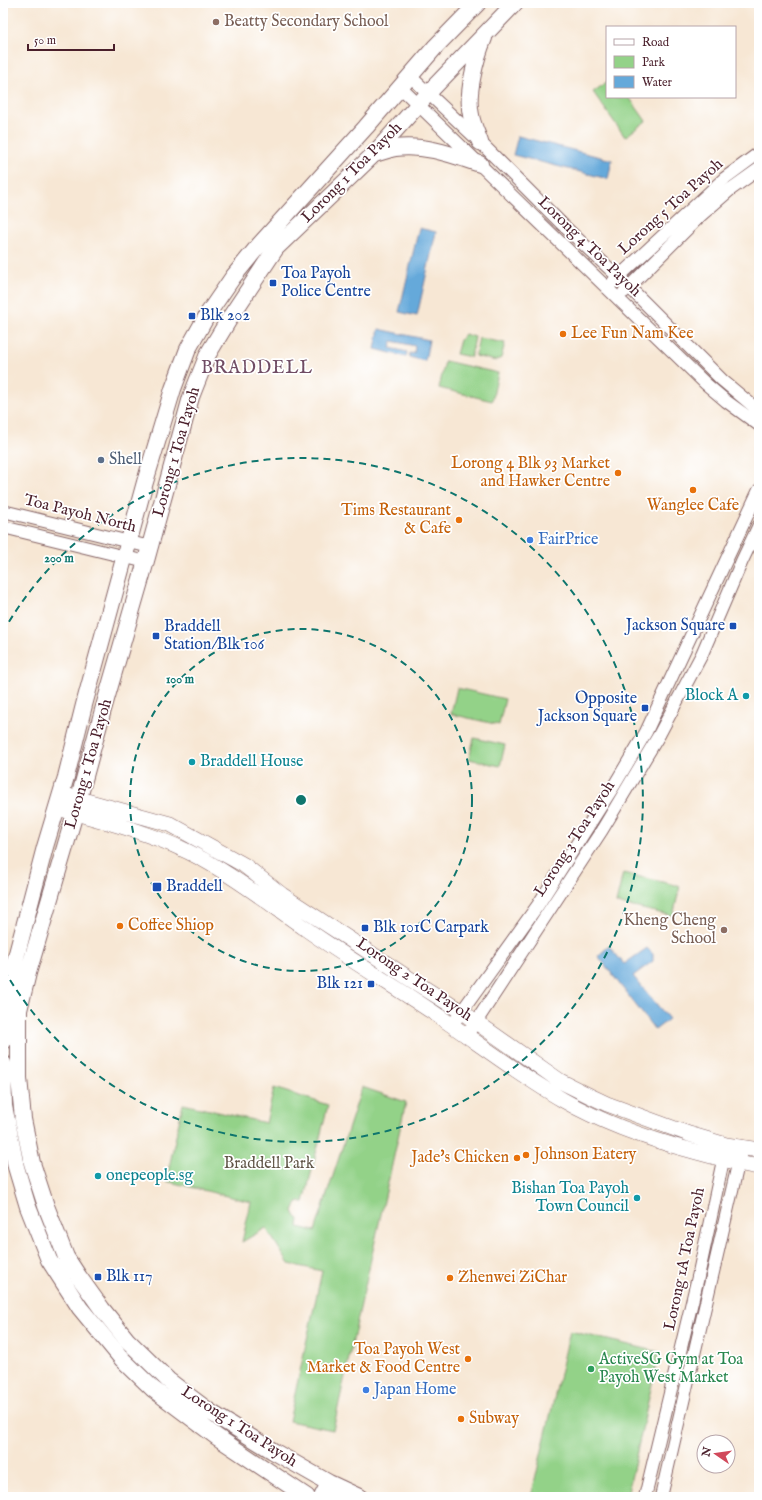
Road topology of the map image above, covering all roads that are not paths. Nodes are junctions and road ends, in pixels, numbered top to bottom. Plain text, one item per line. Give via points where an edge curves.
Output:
1 (478, 3) edge
2 (515, 3) edge
3 (488, 31) junction
4 (405, 82) junction
5 (424, 99) junction
6 (480, 142) junction
7 (759, 153) edge
8 (373, 155) junction
9 (480, 164) junction
10 (759, 169) edge
11 (618, 277) junction
12 (608, 287) junction
13 (629, 287) junction
14 (618, 298) junction
15 (759, 411) edge
16 (759, 425) edge
17 (759, 490) edge
18 (3, 511) edge
19 (759, 525) edge
20 (3, 527) edge
21 (127, 549) junction
22 (148, 555) junction
23 (686, 645) junction
24 (702, 654) junction
25 (59, 801) junction
26 (77, 806) junction
27 (462, 1012) junction
28 (476, 1022) junction
29 (452, 1025) junction
30 (466, 1036) junction
31 (3, 1042) edge
32 (3, 1063) edge
33 (726, 1144) junction
34 (742, 1148) junction
35 (759, 1150) edge
36 (730, 1162) junction
37 (32, 1163) junction
38 (16, 1166) junction
39 (759, 1167) edge
40 (699, 1271) junction
41 (712, 1274) junction
42 (326, 1490) edge
43 (293, 1491) edge
44 (348, 1495) edge
45 (307, 1497) edge
46 (645, 1497) edge
47 (661, 1497) edge

1 - 4 main road, Lorong 1 Toa Payoh
2 - 3 main road, Lorong 1 Toa Payoh
3 - 5 main road, Lorong 1 Toa Payoh
3 - 6 main road via 478,53 470,92 470,115
4 - 5 street, Lorong 4 Toa Payoh
4 - 21 main road, Lorong 1 Toa Payoh via 260,244 209,312 188,349 173,389
5 - 6 street, Lorong 4 Toa Payoh
5 - 8 main road, Lorong 1 Toa Payoh
5 - 9 street, Lorong 4 Toa Payoh
6 - 11 street, Lorong 4 Toa Payoh
7 - 11 street, Lorong 5 Toa Payoh via 725,178
8 - 9 main road via 395,148 419,148 439,151
8 - 22 main road, Lorong 1 Toa Payoh via 276,248 212,348 191,397
9 - 12 street, Lorong 4 Toa Payoh
10 - 13 street, Lorong 5 Toa Payoh via 700,216
11 - 12 street, Lorong 5 Toa Payoh
11 - 13 street, Lorong 4 Toa Payoh
12 - 14 street, Lorong 4 Toa Payoh
13 - 14 street, Lorong 5 Toa Payoh
13 - 15 street, Lorong 4 Toa Payoh via 722,380
14 - 16 street, Lorong 4 Toa Payoh via 706,384
17 - 23 street, Lorong 3 Toa Payoh
18 - 21 street, Toa Payoh North
19 - 24 street, Lorong 3 Toa Payoh
20 - 21 street, Toa Payoh North
21 - 22 street, Toa Payoh North
21 - 25 main road, Lorong 1 Toa Payoh
22 - 26 main road, Lorong 1 Toa Payoh
23 - 24 street
23 - 27 street, Lorong 3 Toa Payoh via 646,732 615,784 538,905
24 - 28 street, Lorong 3 Toa Payoh via 659,735 612,812
25 - 26 street, Lorong 2 Toa Payoh
25 - 31 main road, Lorong 1 Toa Payoh via 10,976
26 - 27 street, Lorong 2 Toa Payoh via 150,818 192,835 244,866 282,894
26 - 29 street, Lorong 2 Toa Payoh via 181,848 204,860
26 - 37 main road, Lorong 1 Toa Payoh via 19,1010 18,1078 22,1119
27 - 28 street, Lorong 2 Toa Payoh
27 - 29 street, Lorong 3 Toa Payoh
28 - 30 street, Lorong 3 Toa Payoh
28 - 33 street, Lorong 2 Toa Payoh via 560,1081 590,1096 689,1134
29 - 30 street, Lorong 2 Toa Payoh
30 - 36 street, Lorong 2 Toa Payoh via 584,1111 650,1138
32 - 38 main road, Lorong 1 Toa Payoh via 4,1106
33 - 34 street, Lorong 2 Toa Payoh
33 - 36 street, Lorong 1A Toa Payoh
34 - 35 street, Lorong 2 Toa Payoh
34 - 36 street, Lorong 1A Toa Payoh
36 - 39 street, Lorong 2 Toa Payoh
36 - 40 street, Lorong 1A Toa Payoh
36 - 41 street, Lorong 1A Toa Payoh
37 - 38 main road via 20,1161
37 - 42 main road, Lorong 1 Toa Payoh via 66,1257 127,1340 168,1380 210,1412 272,1451
38 - 43 main road, Lorong 1 Toa Payoh via 28,1207 49,1260 80,1308 122,1359 153,1389
40 - 41 street
40 - 46 street, Lorong 1A Toa Payoh
41 - 47 street, Lorong 1A Toa Payoh
42 - 44 main road, Lorong 1 Toa Payoh
43 - 45 main road, Lorong 1 Toa Payoh

